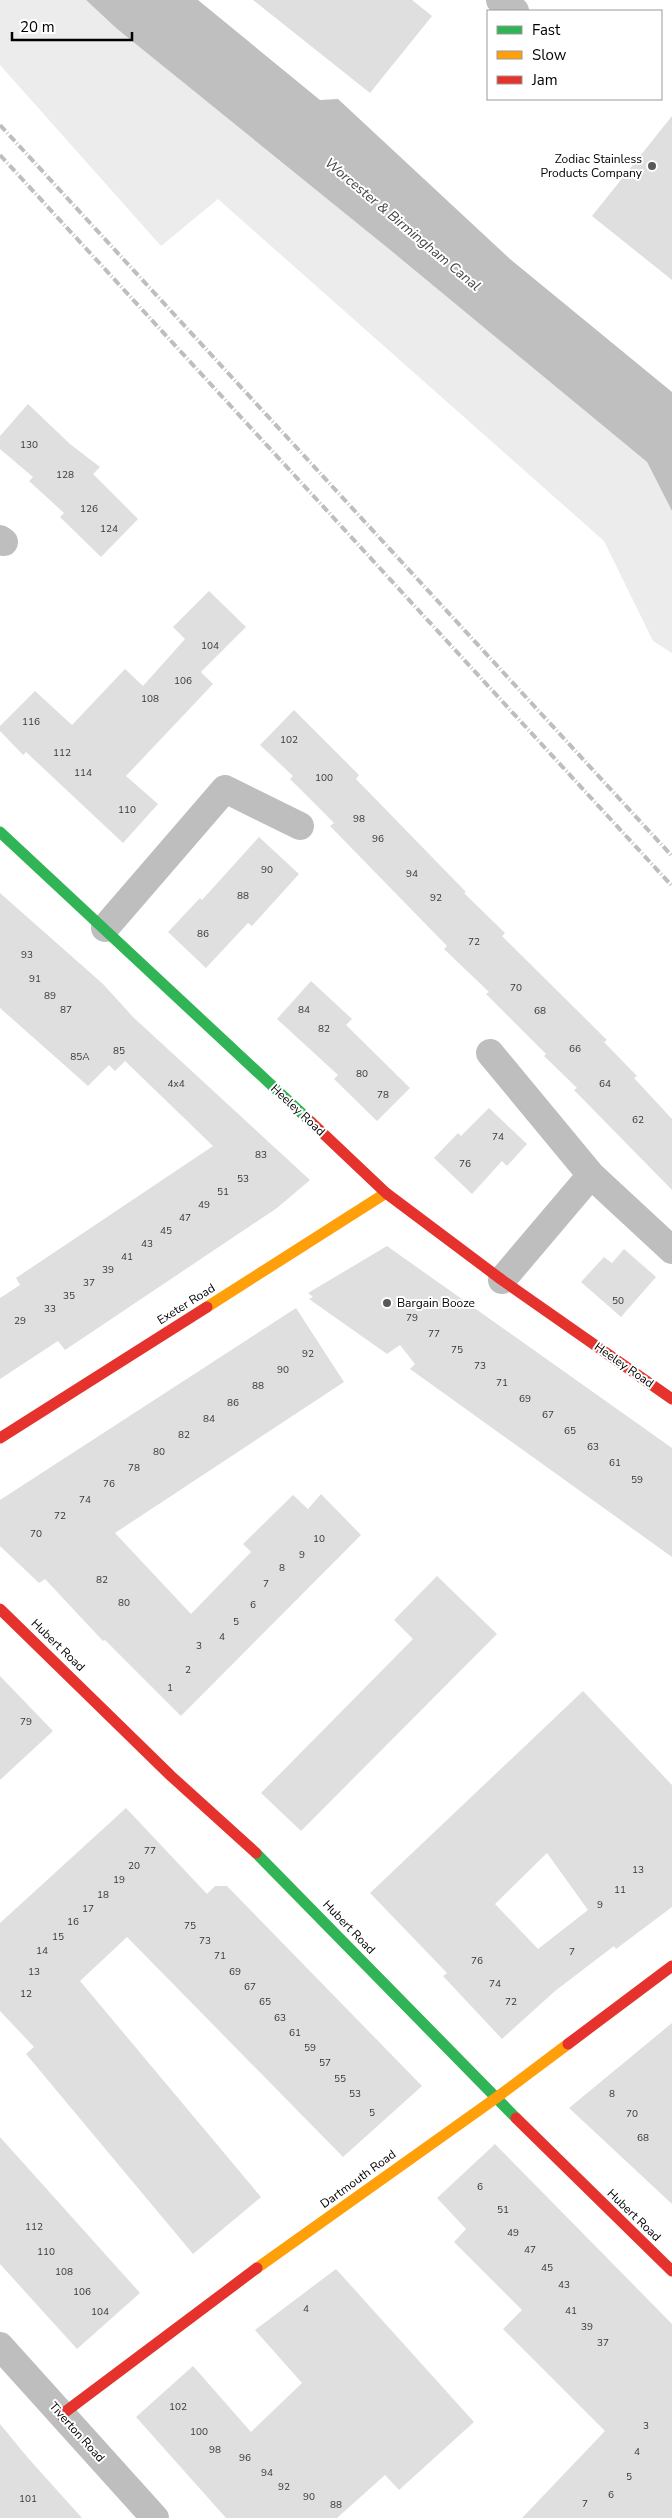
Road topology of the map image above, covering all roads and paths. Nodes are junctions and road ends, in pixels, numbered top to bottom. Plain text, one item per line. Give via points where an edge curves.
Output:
1 (500, 0) edge
2 (514, 10) edge
3 (300, 826) dead end
4 (0, 832) edge
5 (105, 928) junction
6 (490, 1053) dead end
7 (591, 1175) junction
8 (386, 1193) junction
9 (672, 1250) edge
10 (502, 1280) junction
11 (672, 1399) edge
12 (0, 1438) edge
13 (0, 1609) edge
14 (672, 1966) edge
15 (496, 2098) junction
16 (672, 2271) edge
17 (0, 2346) edge
18 (62, 2415) junction
19 (155, 2518) edge

1 - 2 street
3 - 5 street via 224,789
4 - 5 street, Heeley Road
5 - 8 street, Heeley Road
6 - 7 street
7 - 9 street
7 - 10 street
8 - 10 street, Heeley Road
8 - 12 street, Exeter Road
10 - 11 street, Heeley Road
13 - 15 street, Hubert Road via 303,1899
14 - 15 street, Dartmouth Road
15 - 16 street, Hubert Road
15 - 18 street, Dartmouth Road via 210,2301
17 - 18 street, Tiverton Road
18 - 19 street, Tiverton Road

